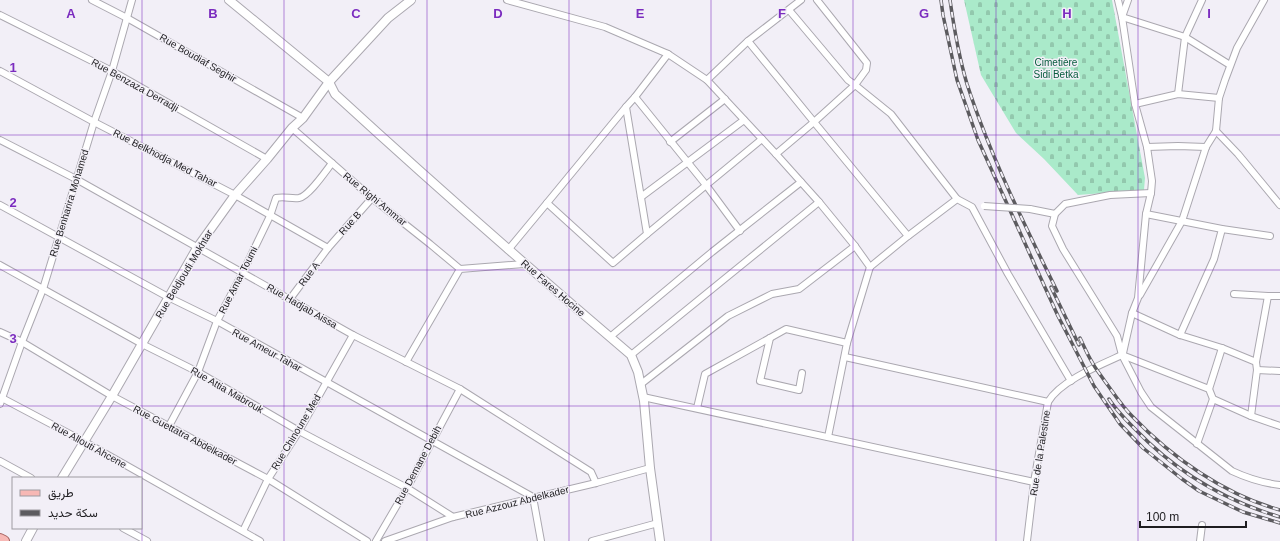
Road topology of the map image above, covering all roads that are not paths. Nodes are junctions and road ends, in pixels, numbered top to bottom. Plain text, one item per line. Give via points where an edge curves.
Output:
1 (92, 0) edge
2 (132, 0) edge
3 (229, 0) edge
4 (410, 0) edge
5 (508, 0) edge
6 (801, 0) edge
7 (818, 0) edge
8 (1118, 0) edge
9 (1128, 0) edge
10 (1202, 0) edge
11 (1264, 0) edge
12 (239, 4) edge
13 (789, 10) junction
14 (0, 15) edge
15 (1122, 17) junction
16 (127, 18) junction
17 (1185, 37) junction
18 (748, 41) junction
19 (668, 54) junction
20 (1230, 65) junction
21 (0, 71) edge
22 (112, 71) junction
23 (706, 80) junction
24 (329, 82) junction
25 (855, 85) junction
26 (1178, 94) junction
27 (635, 97) junction
28 (1219, 98) junction
29 (725, 99) junction
30 (1135, 104) junction
31 (626, 107) junction
32 (303, 118) junction
33 (744, 120) junction
34 (94, 122) junction
35 (814, 122) junction
36 (292, 128) junction
37 (1216, 132) junction
38 (762, 139) junction
39 (0, 140) edge
40 (670, 142) junction
41 (1147, 147) junction
42 (1206, 147) junction
43 (776, 154) junction
44 (267, 159) junction
45 (332, 163) junction
46 (687, 163) junction
47 (76, 180) junction
48 (801, 182) junction
49 (706, 185) junction
50 (1151, 193) junction
51 (235, 195) junction
52 (372, 198) junction
53 (641, 198) junction
54 (957, 199) junction
55 (819, 202) junction
56 (547, 203) junction
57 (0, 205) edge
58 (1280, 205) edge
59 (972, 207) junction
60 (1055, 214) junction
61 (1146, 214) junction
62 (270, 216) junction
63 (1182, 221) junction
64 (1222, 229) junction
65 (740, 231) junction
66 (647, 234) junction
67 (908, 236) junction
68 (1270, 236) dead end
69 (59, 238) junction
70 (855, 246) junction
71 (197, 248) junction
72 (328, 248) junction
73 (508, 250) junction
74 (524, 264) junction
75 (0, 265) edge
76 (870, 267) junction
77 (460, 269) junction
78 (243, 272) junction
79 (43, 289) junction
80 (1234, 294) dead end
81 (1268, 296) junction
82 (1280, 296) edge
83 (168, 297) junction
84 (1138, 298) junction
85 (290, 299) junction
86 (1132, 313) junction
87 (217, 321) junction
88 (0, 332) edge
89 (1180, 334) junction
90 (353, 335) junction
91 (610, 337) junction
92 (770, 338) junction
93 (22, 342) junction
94 (847, 343) junction
95 (142, 344) junction
96 (1222, 348) junction
97 (631, 355) junction
98 (1122, 355) junction
99 (845, 357) junction
100 (406, 362) junction
101 (1256, 362) junction
102 (1257, 370) junction
103 (1280, 371) edge
104 (198, 372) junction
105 (802, 373) dead end
106 (1073, 380) junction
107 (325, 382) junction
108 (641, 384) junction
109 (460, 389) junction
110 (1209, 389) junction
111 (112, 396) junction
112 (643, 397) junction
113 (1213, 399) junction
114 (1, 400) edge
115 (1048, 402) junction
116 (697, 408) junction
117 (1251, 416) junction
118 (168, 426) junction
119 (1280, 426) edge
120 (299, 431) junction
121 (828, 437) junction
122 (431, 441) junction
123 (85, 442) junction
124 (1197, 444) junction
125 (0, 461) edge
126 (650, 468) junction
127 (29, 477) edge
128 (63, 477) edge
129 (268, 479) junction
130 (1034, 482) junction
131 (596, 483) junction
132 (1280, 485) edge
133 (407, 488) junction
134 (533, 497) junction
135 (453, 517) junction
136 (658, 523) junction
137 (1202, 525) dead end
138 (32, 529) edge
139 (124, 529) edge
140 (243, 531) junction
141 (0, 539) edge
142 (4, 541) edge
143 (26, 541) edge
144 (147, 541) edge
145 (260, 541) edge
146 (368, 541) edge
147 (376, 541) edge
148 (385, 541) edge
149 (541, 541) edge
150 (592, 541) edge
151 (660, 541) edge
152 (1027, 541) edge
153 (1200, 541) edge

1 - 16 street, Rue Boudiaf Seghir
2 - 16 street, Rue Benharira Mohamed
3 - 12 street
4 - 24 street, Rue Beldjoudi Mokhtar via 388,18
5 - 19 street via 605,27
6 - 13 street
7 - 25 street via 867,63 866,70
8 - 15 street
9 - 15 street
10 - 17 street
11 - 20 street
12 - 24 street
13 - 18 street
13 - 25 street
14 - 22 street, Rue Benzaza Derradji
15 - 17 street
15 - 30 street
16 - 22 street, Rue Benharira Mohamed
16 - 32 street, Rue Boudiaf Seghir
17 - 20 street
17 - 26 street
18 - 23 street
18 - 35 street
19 - 23 street
19 - 27 street
20 - 28 street
21 - 34 street, Rue Belkhodja Med Tahar
22 - 34 street, Rue Benharira Mohamed
22 - 44 street, Rue Benzaza Derradji
23 - 29 street
24 - 32 street, Rue Beldjoudi Mokhtar
24 - 73 street, Rue Fares Hocine via 335,94
25 - 35 street
25 - 54 street via 891,114
26 - 28 street
26 - 30 street
27 - 31 street
27 - 40 street
28 - 37 street
29 - 33 street
29 - 40 street
30 - 41 street
31 - 53 street
31 - 56 street
32 - 36 street, Rue Beldjoudi Mokhtar
33 - 38 street
33 - 46 street
34 - 47 street, Rue Benharira Mohamed
34 - 51 street, Rue Belkhodja Med Tahar
35 - 43 street
35 - 67 street
36 - 44 street, Rue Beldjoudi Mokhtar
36 - 45 street, Rue Righi Ammar
37 - 42 street
37 - 58 street via 1238,154
38 - 43 street
38 - 49 street
39 - 47 street, Rue Hadjab Aissa
40 - 46 street
41 - 42 street
41 - 50 street via 1152,181
42 - 63 street
43 - 48 street
44 - 51 street, Rue Beldjoudi Mokhtar
45 - 52 street, Rue Righi Ammar
45 - 62 street, Rue Amar Toumi via 306,195 276,198
46 - 49 street
46 - 53 street
47 - 69 street, Rue Benharira Mohamed
47 - 71 street, Rue Hadjab Aissa
48 - 55 street
48 - 65 street
49 - 65 street
49 - 66 street
50 - 60 street via 1110,195 1065,204
50 - 61 street
51 - 62 street, Rue Belkhodja Med Tahar
51 - 71 street, Rue Beldjoudi Mokhtar
52 - 72 street, Rue B
52 - 77 street, Rue Righi Ammar
53 - 66 street
54 - 59 street
54 - 67 street
55 - 70 street
55 - 97 street
56 - 66 street via 613,263
56 - 73 street
57 - 69 street, Rue Ameur Tahar
59 - 60 street, bridge via 1030,209
59 - 106 street via 1008,274
60 - 98 street via 1052,226 1063,249 1117,336
61 - 63 street
61 - 84 street
62 - 72 street, Rue Belkhodja Med Tahar
62 - 78 street, Rue Amar Toumi
63 - 64 street
63 - 84 street
64 - 68 street
64 - 89 street via 1214,259
65 - 91 street
67 - 76 street
69 - 79 street, Rue Benharira Mohamed
69 - 83 street, Rue Ameur Tahar
70 - 76 street
70 - 108 street via 799,289 772,294 728,316
71 - 78 street, Rue Hadjab Aissa
71 - 83 street, Rue Beldjoudi Mokhtar
72 - 85 street, Rue A
73 - 74 street, Rue Fares Hocine
74 - 77 street
74 - 91 street, Rue Fares Hocine
75 - 79 street, Rue Attia Mabrouk
76 - 94 street
77 - 100 street
78 - 85 street, Rue Hadjab Aissa
78 - 87 street, Rue Amar Toumi
79 - 93 street, Rue Benharira Mohamed
79 - 95 street, Rue Attia Mabrouk
80 - 81 street
81 - 82 street
81 - 101 street
83 - 87 street, Rue Ameur Tahar
83 - 95 street, Rue Beldjoudi Mokhtar
84 - 86 street
85 - 90 street, Rue Hadjab Aissa
86 - 89 street
86 - 98 street
87 - 104 street, Rue Amar Toumi
87 - 107 street, Rue Ameur Tahar
88 - 93 street, Rue Guettatra Abdelkader
89 - 96 street
90 - 100 street, Rue Hadjab Aissa
90 - 107 street, Rue Chinoune Med
91 - 97 street, Rue Fares Hocine
92 - 94 street via 786,329
92 - 105 street via 760,381 799,390
92 - 116 street via 705,374
93 - 111 street, Rue Guettatra Abdelkader
93 - 114 street, Rue Benharira Mohamed
94 - 99 street
95 - 104 street, Rue Attia Mabrouk
95 - 111 street, Rue Beldjoudi Mokhtar
96 - 101 street
96 - 110 street
97 - 108 street, Rue Fares Hocine
98 - 106 street, Rue de la Palestine
98 - 110 street
98 - 124 street via 1151,407
99 - 115 street
99 - 121 street
100 - 109 street, Rue Hadjab Aissa
101 - 102 street
102 - 103 street
102 - 117 street
104 - 118 street, Rue Amar Toumi
104 - 120 street, Rue Attia Mabrouk
106 - 115 street, Rue de la Palestine via 1057,390
107 - 120 street, Rue Chinoune Med
107 - 122 street, Rue Ameur Tahar
108 - 112 street, Rue Fares Hocine
109 - 122 street, Rue Demane Debih
109 - 131 street, Rue Hadjab Aissa via 590,472
110 - 113 street
111 - 118 street, Rue Guettatra Abdelkader
111 - 123 street, Rue Beldjoudi Mokhtar
112 - 116 street
112 - 126 street, Rue Fares Hocine
113 - 117 street
113 - 124 street
114 - 123 street, Rue Allouti Ahcene
115 - 130 street, Rue de la Palestine
116 - 121 street
117 - 119 street
118 - 129 street, Rue Guettatra Abdelkader
120 - 129 street, Rue Chinoune Med
120 - 133 street, Rue Attia Mabrouk
121 - 130 street
122 - 133 street, Rue Demane Debih
122 - 134 street, Rue Ameur Tahar
123 - 128 street, Rue Beldjoudi Mokhtar
123 - 140 street, Rue Allouti Ahcene
124 - 132 street via 1232,471 1246,478
125 - 127 street
126 - 131 street, Rue Azzouz Abdelkader
126 - 136 street, Rue Fares Hocine
129 - 140 street, Rue Chinoune Med
129 - 146 street, Rue Guettatra Abdelkader
130 - 152 street, Rue de la Palestine
131 - 134 street, Rue Azzouz Abdelkader
133 - 135 street, Rue Attia Mabrouk
133 - 147 street, Rue Demane Debih
134 - 135 street, Rue Azzouz Abdelkader
134 - 149 street
135 - 148 street, Rue Azzouz Abdelkader
136 - 150 street
136 - 151 street, Rue Fares Hocine
137 - 153 street
138 - 143 street
139 - 144 street
140 - 145 street, Rue Allouti Ahcene
141 - 142 main road

